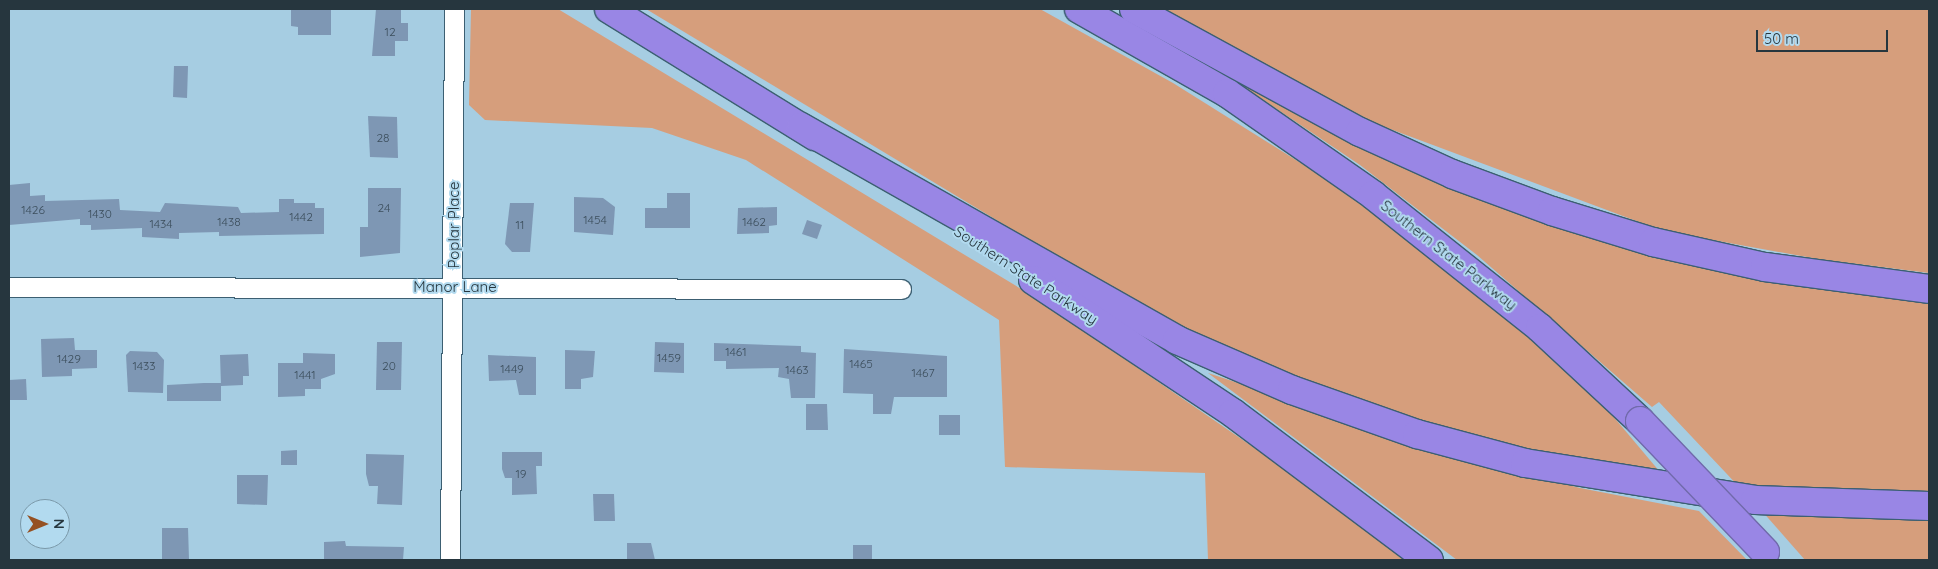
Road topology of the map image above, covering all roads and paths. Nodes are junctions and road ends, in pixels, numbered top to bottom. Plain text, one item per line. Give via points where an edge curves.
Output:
1 (454, 9) edge
2 (609, 9) edge
3 (1079, 9) edge
4 (1134, 9) edge
5 (801, 127) junction
6 (9, 287) edge
7 (454, 287) junction
8 (901, 289) dead end
9 (1929, 289) edge
10 (1929, 506) edge
11 (1769, 556) edge
12 (450, 560) edge
13 (1429, 560) edge

1 - 7 street, Poplar Place
2 - 5 highway, Southern State Parkway
3 - 11 highway, Southern State Parkway, bridge via 1227,93 1373,195 1540,328 1640,421
4 - 9 highway via 1360,132 1452,174 1552,211 1654,242 1765,267
5 - 10 highway via 1177,340 1292,390 1417,434 1525,464 1755,500
5 - 13 highway, Southern State Parkway via 1139,348 1327,481
6 - 7 street, Manor Lane
7 - 8 street, Manor Lane
7 - 12 street, Poplar Place

